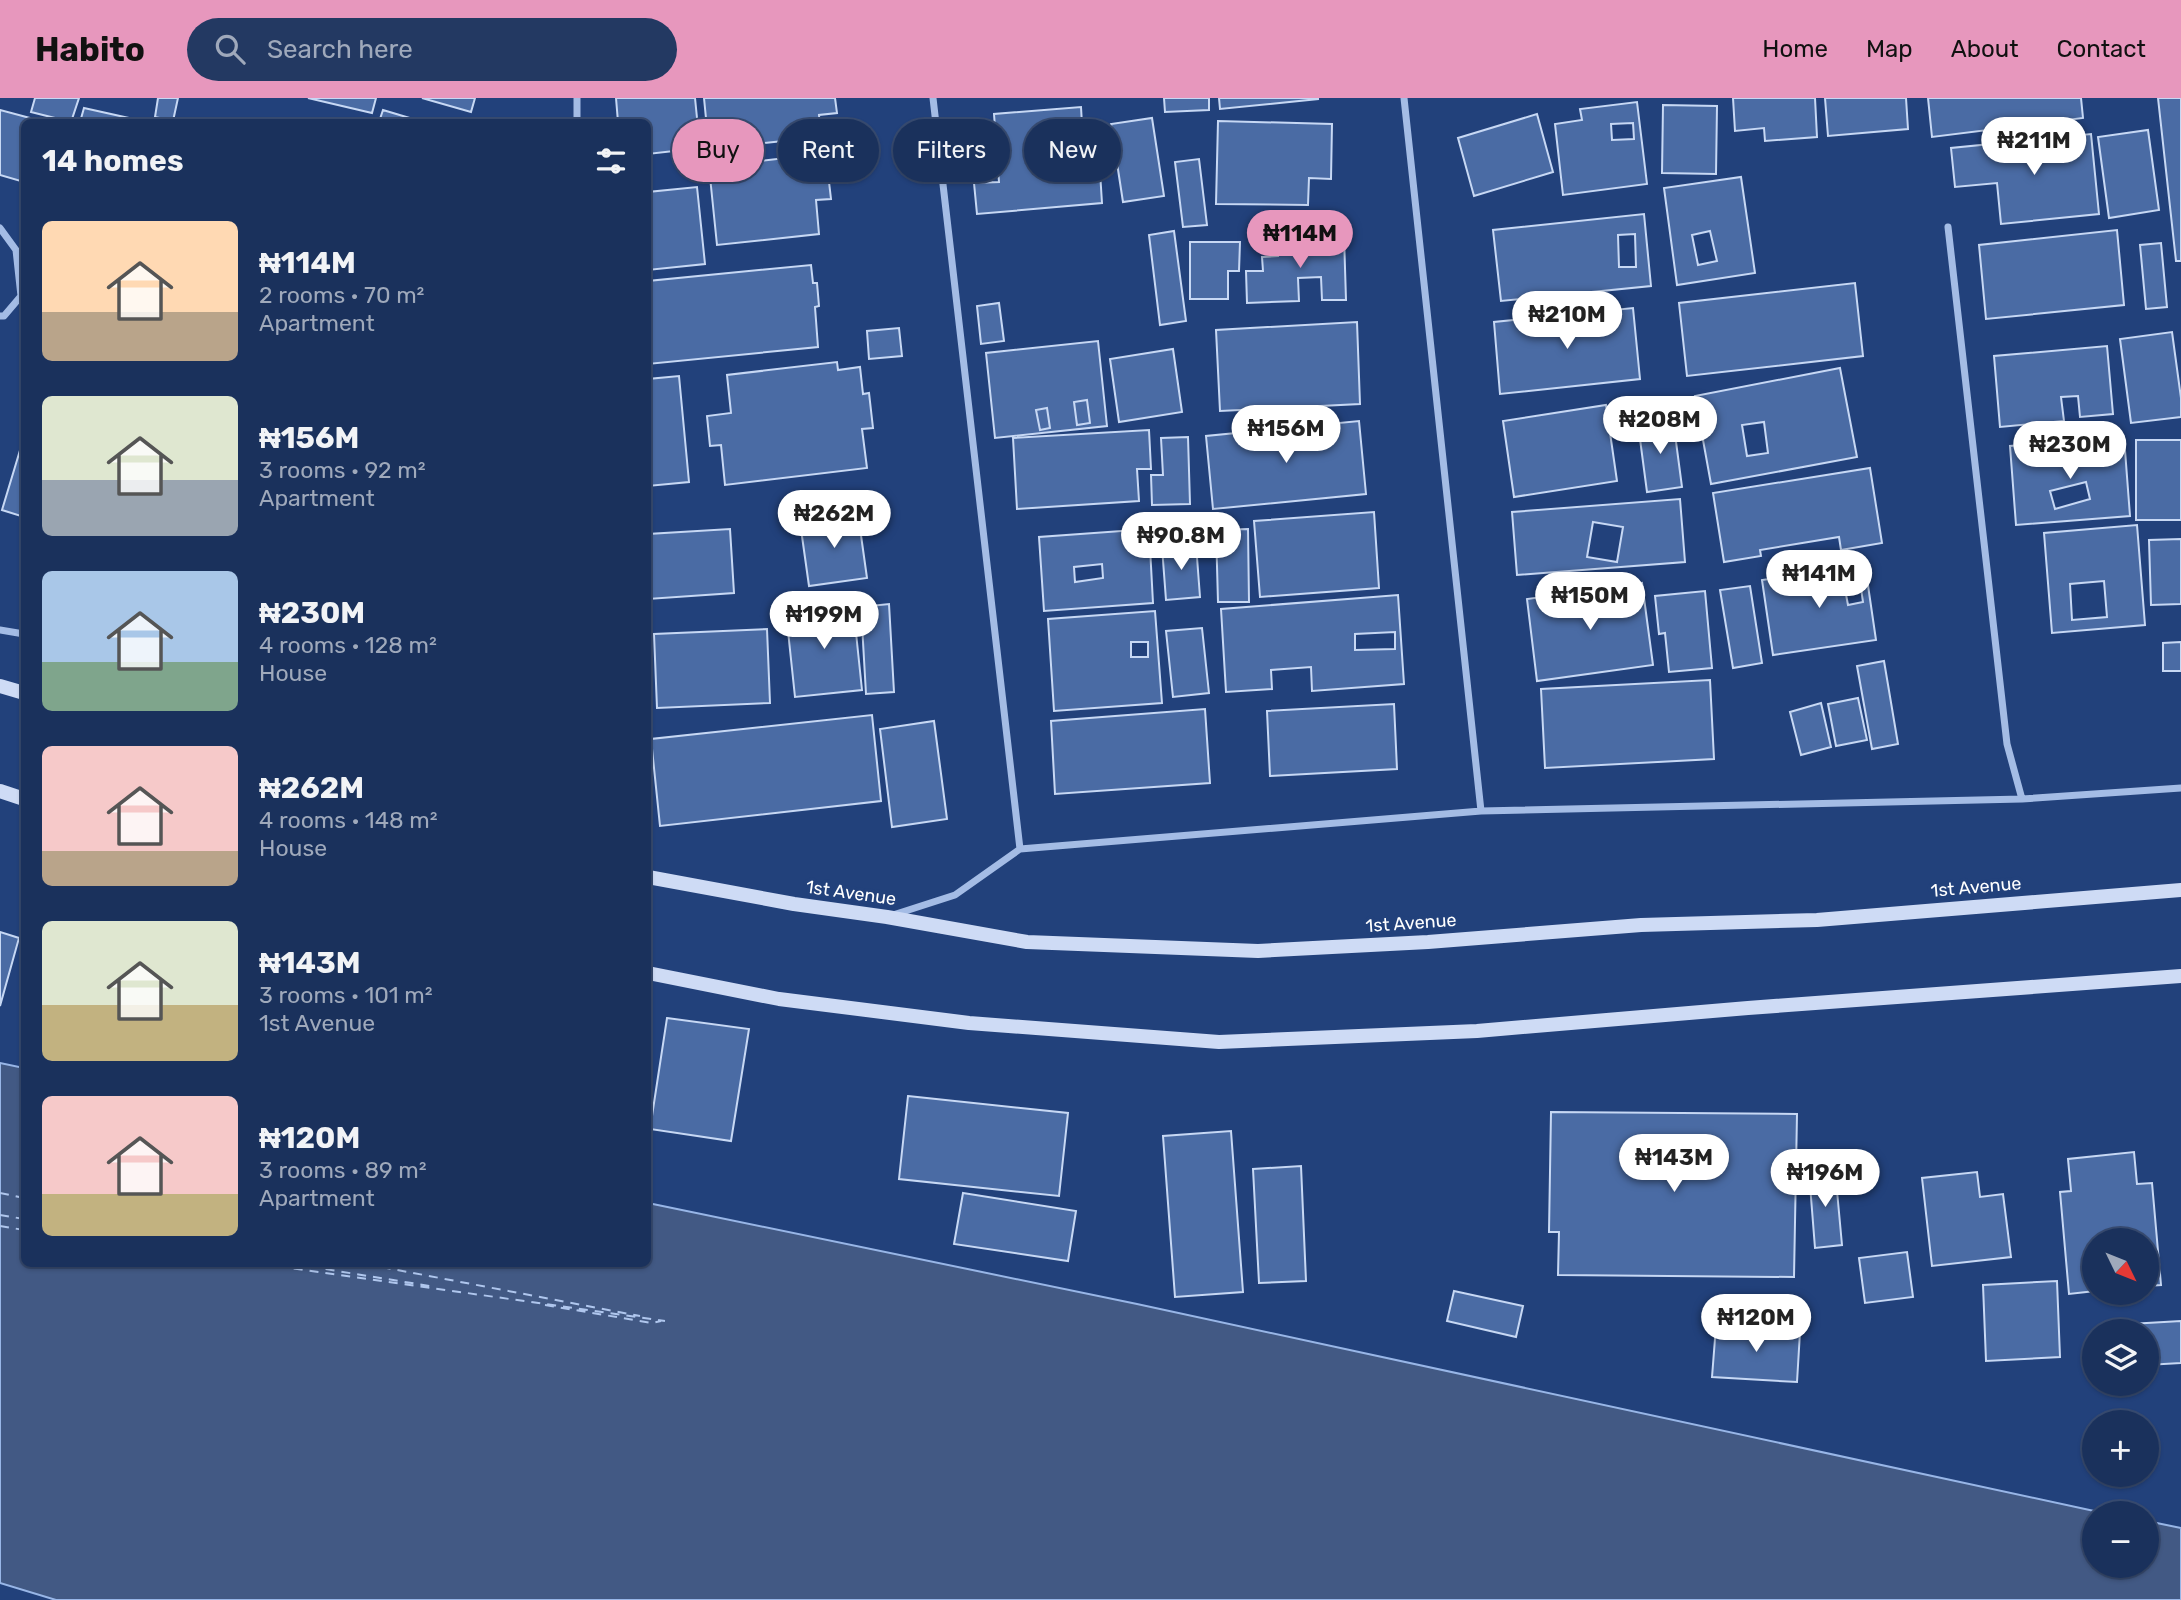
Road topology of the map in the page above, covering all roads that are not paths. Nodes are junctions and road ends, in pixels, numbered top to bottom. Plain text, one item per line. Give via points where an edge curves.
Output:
1 (577, 98) edge
2 (933, 98) edge
3 (1404, 98) edge
4 (577, 119) edge
5 (1948, 227) dead end
6 (0, 228) edge
7 (0, 316) edge
8 (0, 630) edge
9 (21, 634) edge
10 (0, 686) edge
11 (21, 693) edge
12 (2181, 788) edge
13 (0, 792) edge
14 (21, 798) edge
15 (2022, 799) junction
16 (1481, 811) junction
17 (1020, 849) junction
18 (651, 878) edge
19 (2181, 890) edge
20 (887, 917) junction
21 (651, 974) edge
22 (2181, 976) edge

1 - 4 street
2 - 17 street
3 - 16 street
5 - 15 street via 2007,744
6 - 7 street via 16,250 21,296
8 - 9 street
10 - 11 main road
12 - 15 street
13 - 14 main road
15 - 16 street
16 - 17 street
17 - 20 street via 955,895
18 - 20 main road, 1st Avenue
19 - 20 main road, 1st Avenue via 1817,920 1641,925 1258,951 1027,942
21 - 22 main road via 779,999 969,1023 1219,1042 1476,1031

